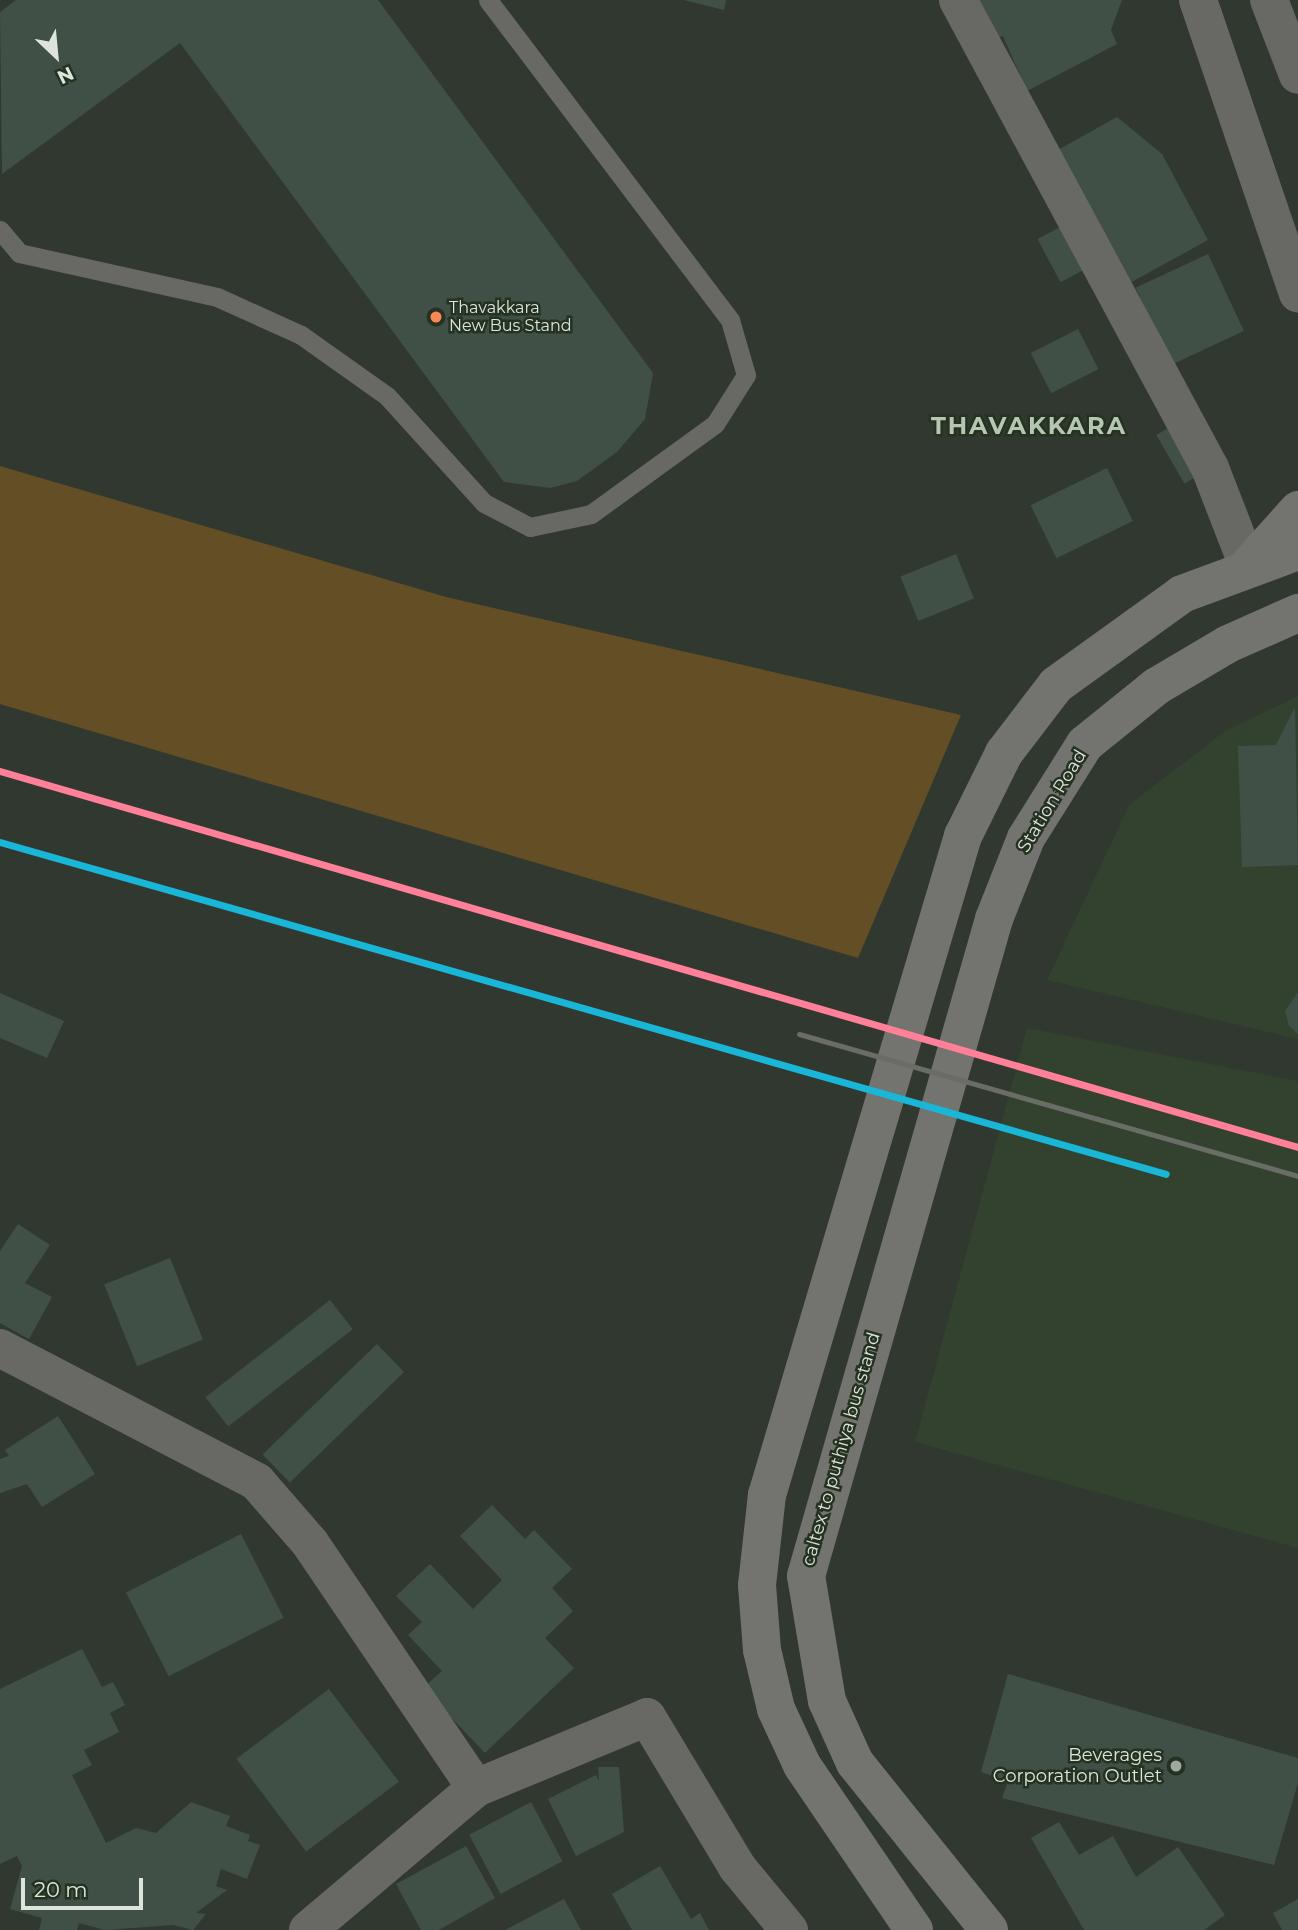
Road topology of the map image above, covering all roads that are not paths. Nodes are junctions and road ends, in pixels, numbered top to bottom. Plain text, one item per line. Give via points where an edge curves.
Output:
1 (488, 0) edge
2 (958, 0) edge
3 (1198, 0) edge
4 (1269, 0) edge
5 (1298, 75) edge
6 (0, 230) edge
7 (1298, 293) edge
8 (1298, 510) edge
9 (1298, 551) edge
10 (1248, 566) junction
11 (1298, 613) edge
12 (922, 1171) joint
13 (0, 1348) edge
14 (476, 1788) junction
15 (308, 1930) edge
16 (789, 1930) edge
17 (914, 1930) edge
18 (989, 1930) edge

1 - 6 lane via 730,320 746,375 715,425 592,514 530,527 484,503 387,396 301,335 217,297 19,253
2 - 10 street via 1210,468
3 - 7 street
4 - 5 street
8 - 10 main road
9 - 10 main road
10 - 17 main road via 1182,594 1056,685 1004,753 963,836 767,1495 757,1585 762,1650 776,1709 802,1765
11 - 12 main road, Station Road via 1228,644 1157,686 1085,744 1026,838 994,919
12 - 18 main road, caltex to puthiya bus stand via 806,1576 827,1700 855,1763
13 - 14 street via 257,1482 310,1543
14 - 15 street
14 - 16 street via 646,1717 737,1867

